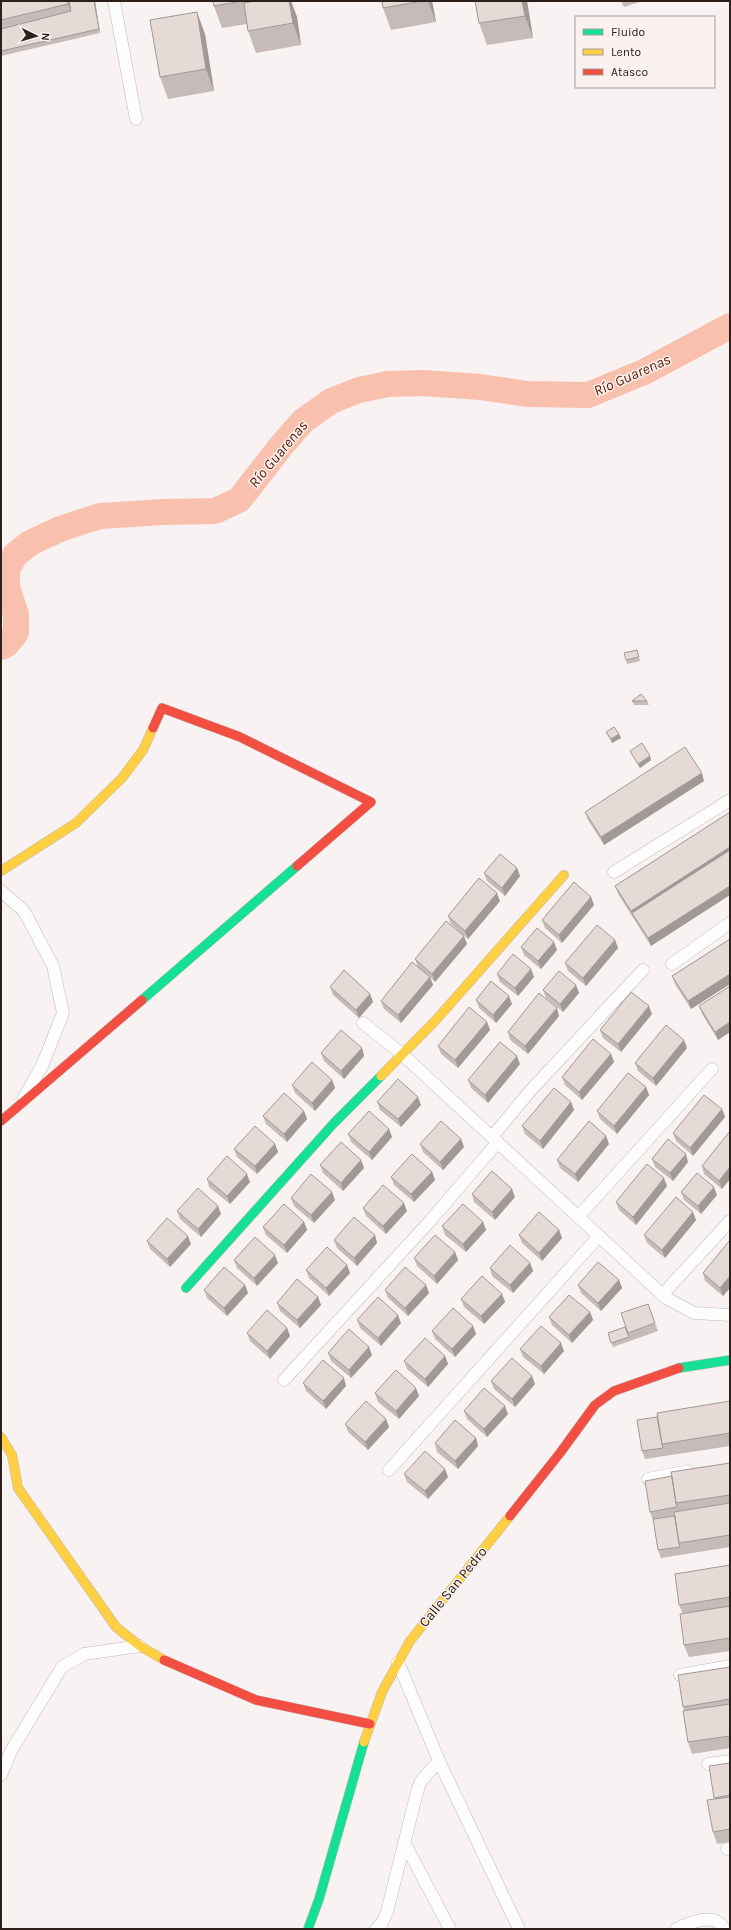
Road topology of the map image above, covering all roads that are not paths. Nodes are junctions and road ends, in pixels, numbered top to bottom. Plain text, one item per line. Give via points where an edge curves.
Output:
1 (114, 1) edge
2 (136, 119) dead end
3 (730, 800) edge
4 (1, 871) edge
5 (614, 872) dead end
6 (564, 875) dead end
7 (1, 891) edge
8 (730, 923) edge
9 (672, 964) dead end
10 (643, 970) dead end
11 (363, 1022) dead end
12 (402, 1054) junction
13 (712, 1069) dead end
14 (19, 1106) junction
15 (1, 1121) edge
16 (495, 1140) junction
17 (578, 1217) junction
18 (730, 1221) edge
19 (599, 1236) junction
20 (186, 1288) dead end
21 (662, 1295) junction
22 (730, 1315) edge
23 (730, 1360) edge
24 (284, 1380) dead end
25 (1, 1437) edge
26 (700, 1469) edge
27 (389, 1470) dead end
28 (648, 1479) edge
29 (140, 1646) junction
30 (398, 1662) junction
31 (730, 1666) edge
32 (680, 1675) edge
33 (370, 1724) junction
34 (439, 1761) junction
35 (730, 1761) edge
36 (708, 1764) dead end
37 (1, 1775) edge
38 (404, 1842) junction
39 (308, 1929) edge
40 (376, 1929) edge
41 (450, 1929) edge
42 (519, 1929) edge
43 (676, 1929) edge
44 (724, 1929) edge

1 - 2 street
3 - 5 street
4 - 14 street via 76,823 122,778 143,750 162,708 240,737 371,802
6 - 12 street via 435,1021
7 - 14 street via 24,912 53,966 62,1013 42,1066
8 - 9 street
10 - 16 street via 532,1090
11 - 12 street
12 - 16 street
12 - 20 street via 334,1123
13 - 17 street
14 - 15 street
16 - 17 street
16 - 24 street via 430,1221
17 - 19 street
18 - 21 street
19 - 21 street
19 - 27 street
21 - 22 street via 694,1313
23 - 30 street, Calle San Pedro via 673,1369 614,1391 595,1405 410,1641
25 - 29 street via 12,1455 18,1488 116,1627
26 - 28 street
29 - 33 street via 160,1658 256,1700
29 - 37 street via 84,1654 62,1667 11,1752
30 - 33 street, Calle San Pedro via 382,1692
30 - 34 street
31 - 32 street
33 - 39 street, Calle San Pedro
34 - 38 street via 421,1781
34 - 42 street
35 - 36 street
38 - 40 street via 387,1912
38 - 41 street
43 - 44 street via 694,1921 709,1920 722,1925

